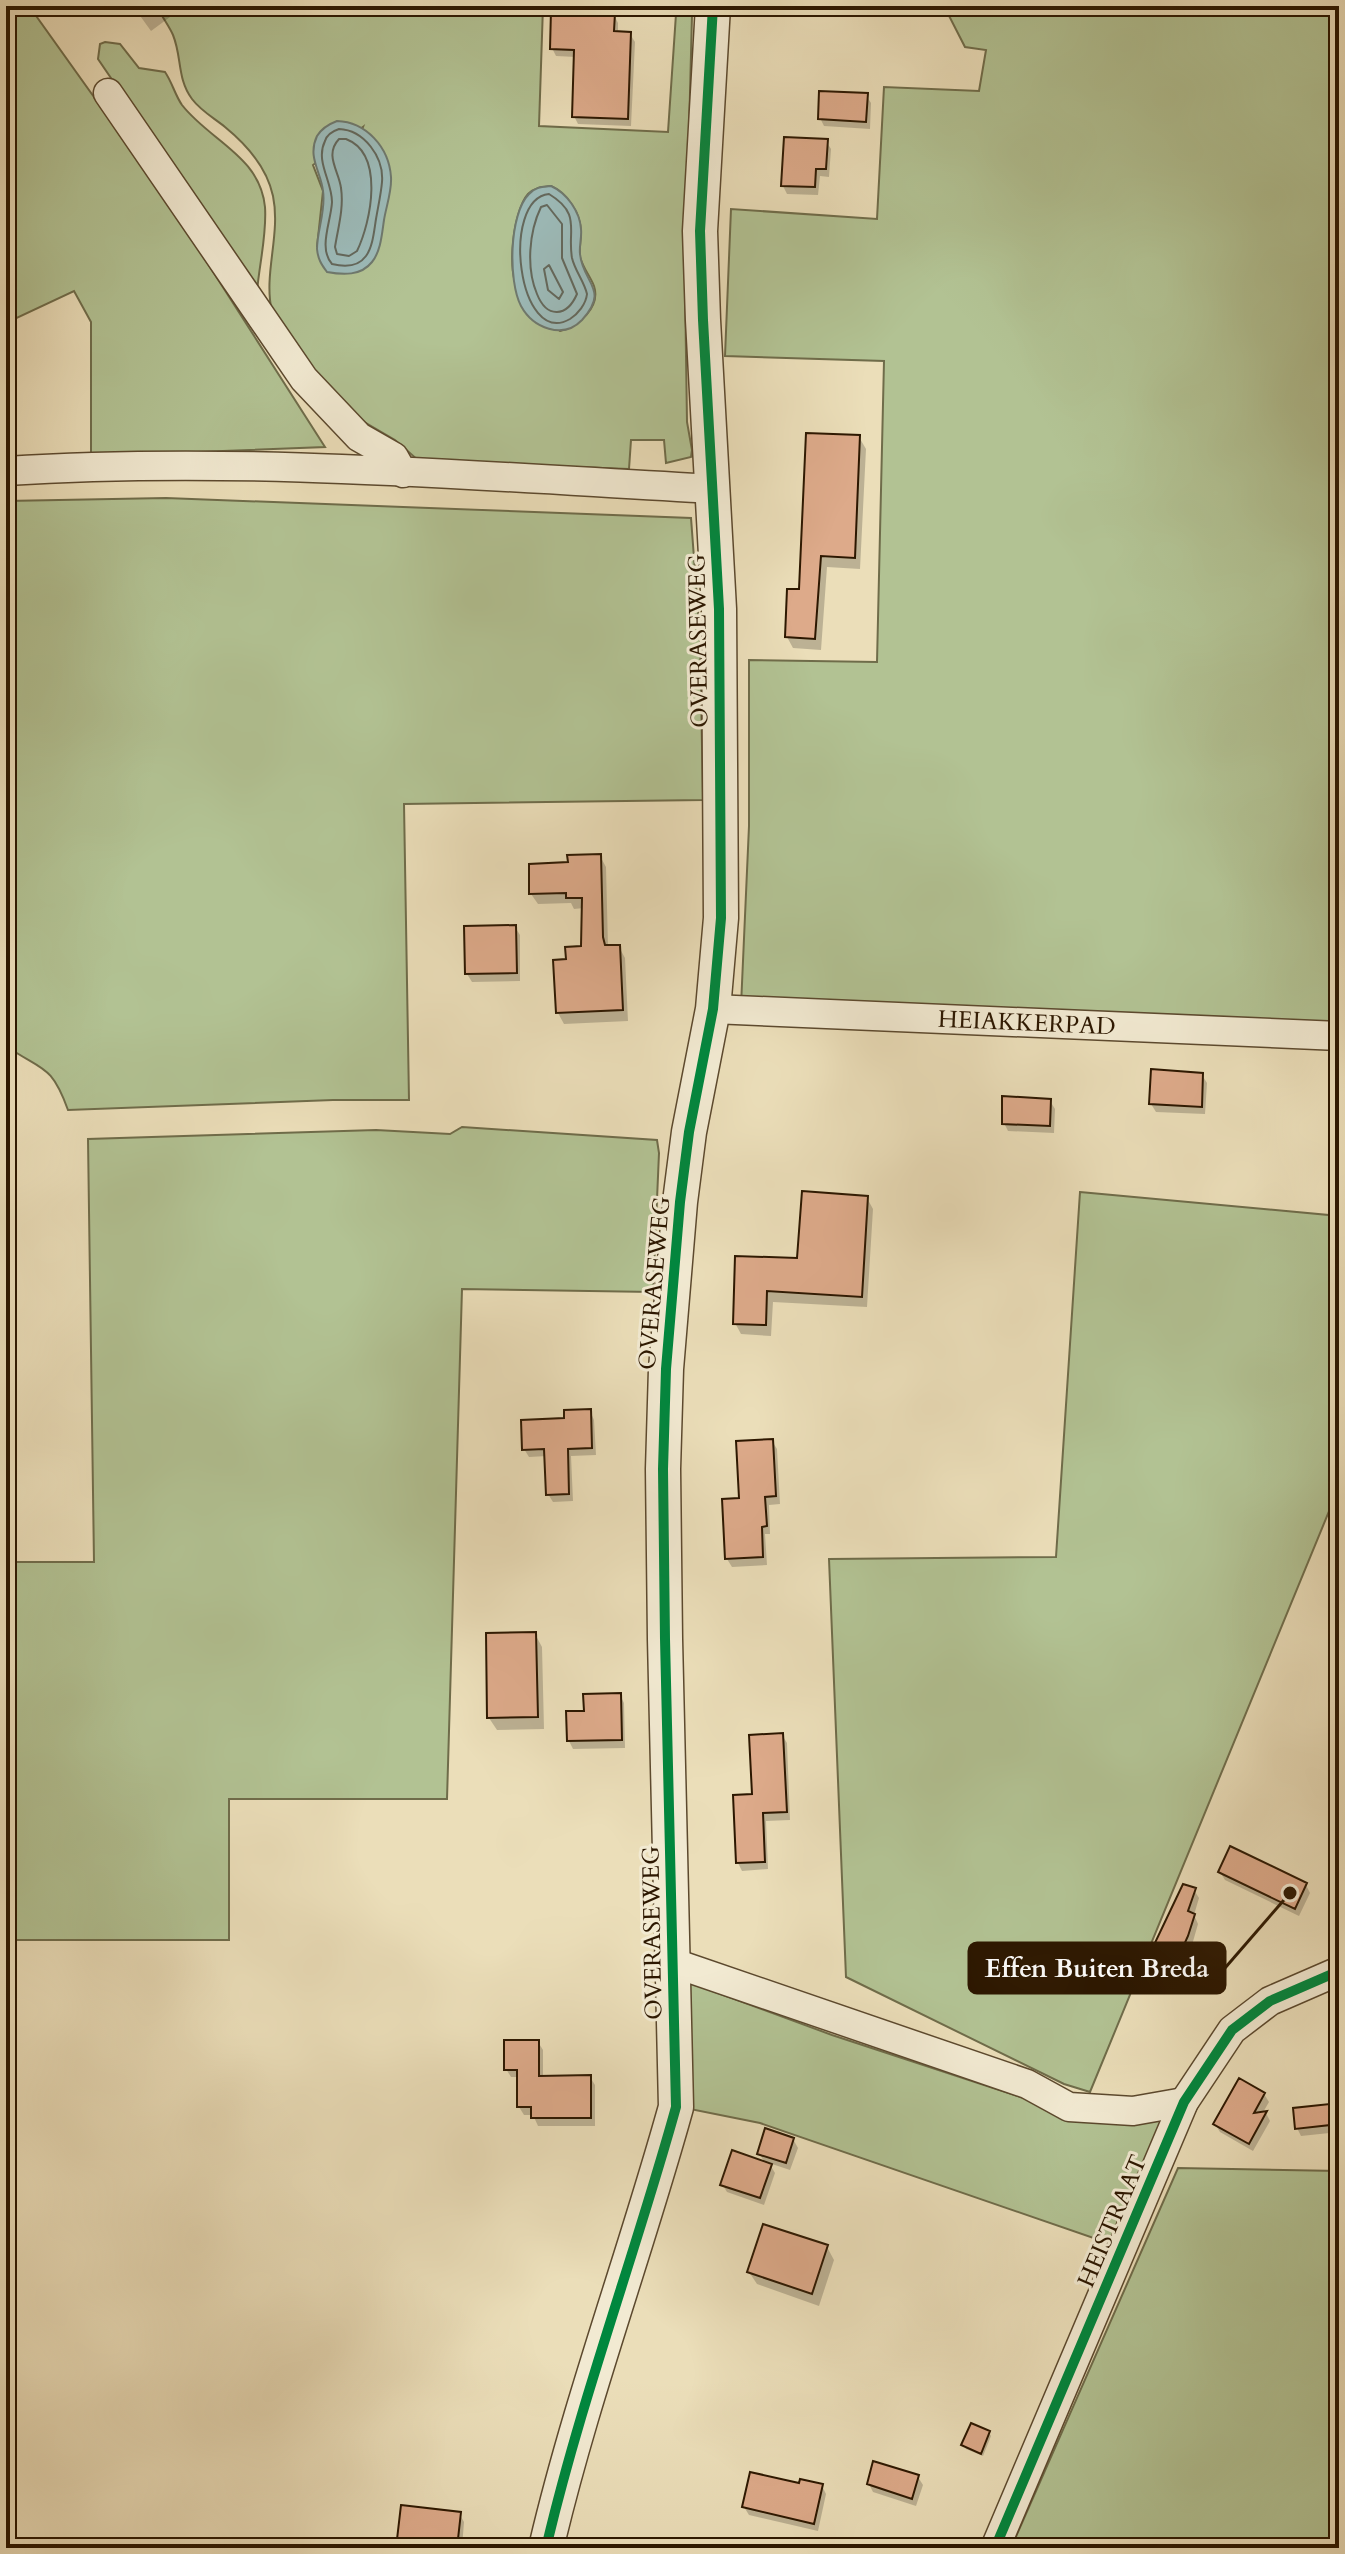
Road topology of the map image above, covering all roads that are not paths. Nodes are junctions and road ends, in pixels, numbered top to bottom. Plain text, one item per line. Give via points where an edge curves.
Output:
1 (713, 6) edge
2 (108, 93) dead end
3 (6, 471) edge
4 (403, 473) junction
5 (713, 489) junction
6 (713, 1009) junction
7 (1339, 1036) edge
8 (674, 1963) junction
9 (1339, 1971) edge
10 (1184, 2102) junction
11 (546, 2548) edge
12 (995, 2548) edge

1 - 5 street, OVERASEWEG via 700,231
2 - 4 street via 304,379 359,437 394,457
3 - 4 street via 175,464
4 - 5 street
5 - 6 street, OVERASEWEG via 721,918
6 - 7 street, HEIAKKERPAD
6 - 8 street, OVERASEWEG via 689,1132 666,1369 665,1639
8 - 10 street via 1027,2084 1069,2107 1133,2111
8 - 11 street, OVERASEWEG via 676,2107 568,2458
9 - 10 street, HEISTRAAT via 1270,2001 1232,2030
10 - 12 street, HEISTRAAT

